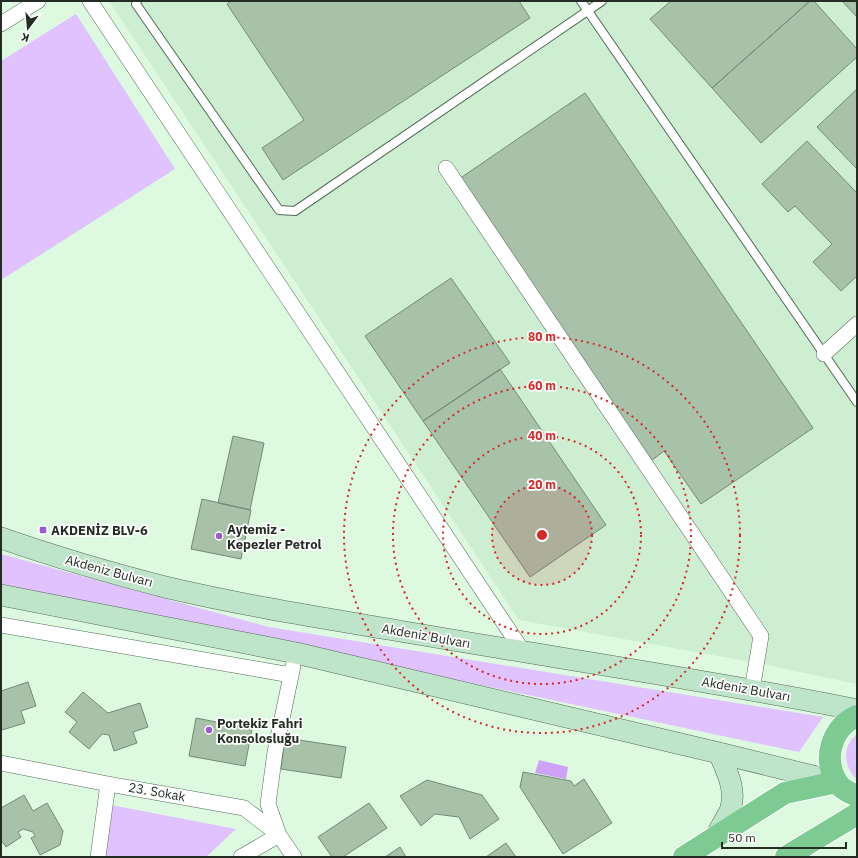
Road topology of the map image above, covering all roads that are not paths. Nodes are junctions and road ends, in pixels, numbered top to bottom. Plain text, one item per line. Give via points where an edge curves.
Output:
1 (38, 1) edge
2 (90, 1) edge
3 (137, 1) edge
4 (581, 1) edge
5 (602, 1) edge
6 (588, 11) junction
7 (1, 24) edge
8 (446, 168) dead end
9 (857, 324) edge
10 (824, 354) junction
11 (857, 402) edge
12 (1, 538) edge
13 (1, 595) edge
14 (1, 625) edge
15 (524, 652) junction
16 (296, 653) junction
17 (291, 675) junction
18 (752, 690) junction
19 (857, 710) edge
20 (857, 716) edge
21 (719, 753) junction
22 (1, 763) edge
23 (837, 782) junction
24 (108, 784) junction
25 (857, 796) edge
26 (857, 814) edge
27 (279, 835) junction
28 (716, 836) junction
29 (98, 857) edge
30 (241, 857) edge
31 (294, 857) edge
32 (684, 857) edge
33 (786, 857) edge

1 - 7 street
2 - 15 street
3 - 6 lane via 136,4 279,210 295,211
4 - 6 lane
5 - 6 lane
6 - 10 lane
8 - 18 street via 761,636
9 - 10 street
10 - 11 lane
12 - 15 main road, Akdeniz Bulvarı via 44,553 165,587 283,611
13 - 16 main road
14 - 17 street
15 - 18 main road, Akdeniz Bulvarı
16 - 17 street
16 - 21 main road
17 - 27 street via 275,752 268,804
18 - 19 main road, Akdeniz Bulvarı
20 - 23 main road via 843,725 832,742 830,762
21 - 23 main road
21 - 28 main road via 730,777 733,796 730,811
22 - 24 street, 23. Sokak
23 - 25 main road
23 - 28 main road via 785,792
24 - 27 street, 23. Sokak via 244,808
24 - 29 street
26 - 33 main road
27 - 30 street
27 - 31 street, 23. Sokak
28 - 32 main road

